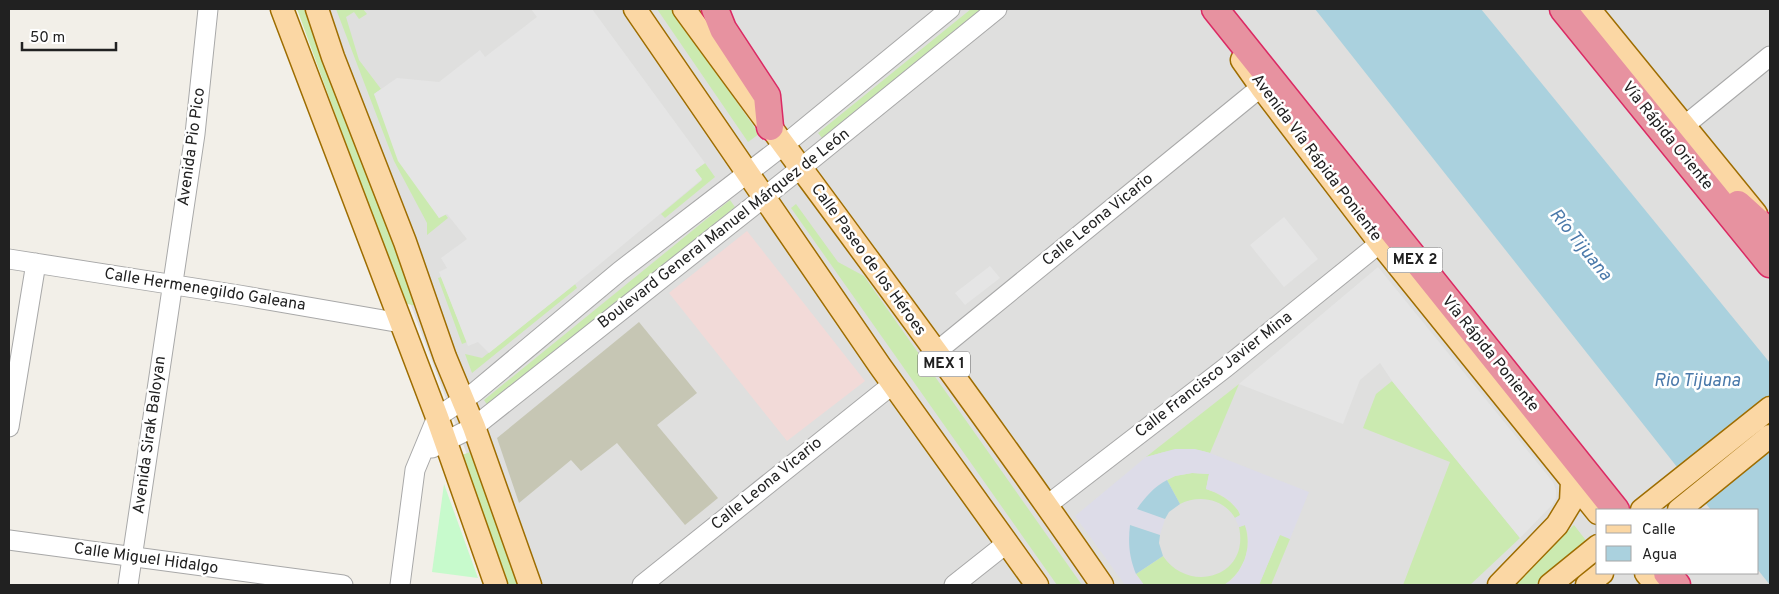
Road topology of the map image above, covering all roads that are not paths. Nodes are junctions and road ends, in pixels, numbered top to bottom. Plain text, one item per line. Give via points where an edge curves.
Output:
1 (208, 9) edge
2 (282, 9) edge
3 (317, 9) edge
4 (635, 9) edge
5 (684, 9) edge
6 (703, 9) edge
7 (950, 9) edge
8 (997, 9) edge
9 (1208, 9) edge
10 (1215, 9) edge
11 (1563, 9) edge
12 (1589, 9) edge
13 (719, 19) edge
14 (1770, 56) edge
15 (1261, 87) junction
16 (1684, 126) junction
17 (777, 136) junction
18 (1686, 159) junction
19 (801, 168) junction
20 (748, 173) junction
21 (764, 196) junction
22 (1770, 232) edge
23 (1380, 243) junction
24 (9, 259) edge
25 (36, 263) junction
26 (1770, 264) edge
27 (172, 284) junction
28 (1454, 309) junction
29 (401, 322) junction
30 (936, 352) junction
31 (445, 357) junction
32 (893, 384) junction
33 (464, 400) junction
34 (1770, 408) edge
35 (1514, 410) junction
36 (436, 417) junction
37 (9, 427) edge
38 (474, 427) junction
39 (1770, 436) edge
40 (446, 442) junction
41 (422, 452) junction
42 (1572, 481) junction
43 (1046, 506) junction
44 (1615, 509) edge
45 (1643, 509) edge
46 (1680, 509) edge
47 (1596, 511) edge
48 (9, 540) edge
49 (1007, 543) junction
50 (1596, 547) edge
51 (132, 557) junction
52 (1601, 574) edge
53 (1647, 574) edge
54 (1668, 574) edge
55 (260, 580) edge
56 (128, 585) edge
57 (343, 585) edge
58 (400, 585) edge
59 (496, 585) edge
60 (530, 585) edge
61 (642, 585) edge
62 (954, 585) edge
63 (1037, 585) edge
64 (1102, 585) edge
65 (1499, 585) edge
66 (1550, 585) edge
67 (1587, 585) edge
68 (1656, 585) edge
69 (1677, 585) edge

1 - 27 street, Avenida Pio Pico via 196,134
2 - 29 main road
3 - 31 main road
4 - 20 main road
5 - 17 main road, Calle Paseo de los Héroes / MEX 1
6 - 13 highway
7 - 17 street, Boulevard General Manuel Márquez de León
8 - 19 street, Boulevard General Manuel Márquez de León
9 - 15 main road, Avenida Vía Rápida Poniente
10 - 28 highway, Vía Rápida Poniente / MEX 2
11 - 18 highway, Vía Rápida Oriente
12 - 16 main road
13 - 17 highway via 767,96
14 - 16 street
15 - 23 main road, Avenida Vía Rápida Poniente
15 - 30 street, Calle Leona Vicario
16 - 22 main road
17 - 19 main road, Calle Paseo de los Héroes / MEX 1
17 - 20 street, Boulevard General Manuel Márquez de León
18 - 22 highway
18 - 26 highway, Vía Rápida Oriente
19 - 21 street, Boulevard General Manuel Márquez de León
19 - 30 main road, Calle Paseo de los Héroes / MEX 1
20 - 21 main road
20 - 33 street, Boulevard General Manuel Márquez de León via 620,271
21 - 32 main road
21 - 38 street, Boulevard General Manuel Márquez de León
23 - 35 main road, Avenida Vía Rápida Poniente
23 - 43 street, Calle Francisco Javier Mina
24 - 25 street, Calle Hermenegildo Galeana
25 - 27 street, Calle Hermenegildo Galeana
25 - 37 street
27 - 29 street, Calle Hermenegildo Galeana
27 - 51 street, Avenida Sirak Baloyan
28 - 35 highway
28 - 44 highway, Vía Rápida Poniente / MEX 2
29 - 31 main road via 420,331
29 - 36 main road
30 - 43 main road, Calle Paseo de los Héroes / MEX 1
31 - 33 main road
32 - 49 main road
32 - 61 street, Calle Leona Vicario
33 - 36 street, Boulevard General Manuel Márquez de León
33 - 38 main road
34 - 45 main road
35 - 42 main road, Avenida Vía Rápida Poniente
36 - 40 main road
36 - 41 street
38 - 40 street, Boulevard General Manuel Márquez de León
38 - 60 main road
39 - 46 main road
40 - 41 street, Boulevard General Manuel Márquez de León
40 - 59 main road
41 - 58 street via 416,470
42 - 47 main road, Avenida Vía Rápida Poniente
42 - 65 main road via 1571,502 1558,525
43 - 64 main road, Calle Paseo de los Héroes / MEX 1
48 - 51 street, Calle Miguel Hidalgo
49 - 62 street
49 - 63 main road
50 - 66 main road
51 - 55 street, Calle Miguel Hidalgo
51 - 56 street, Avenida Sirak Baloyan
52 - 67 main road
53 - 68 main road
54 - 69 highway
55 - 57 street, Calle Miguel Hidalgo

